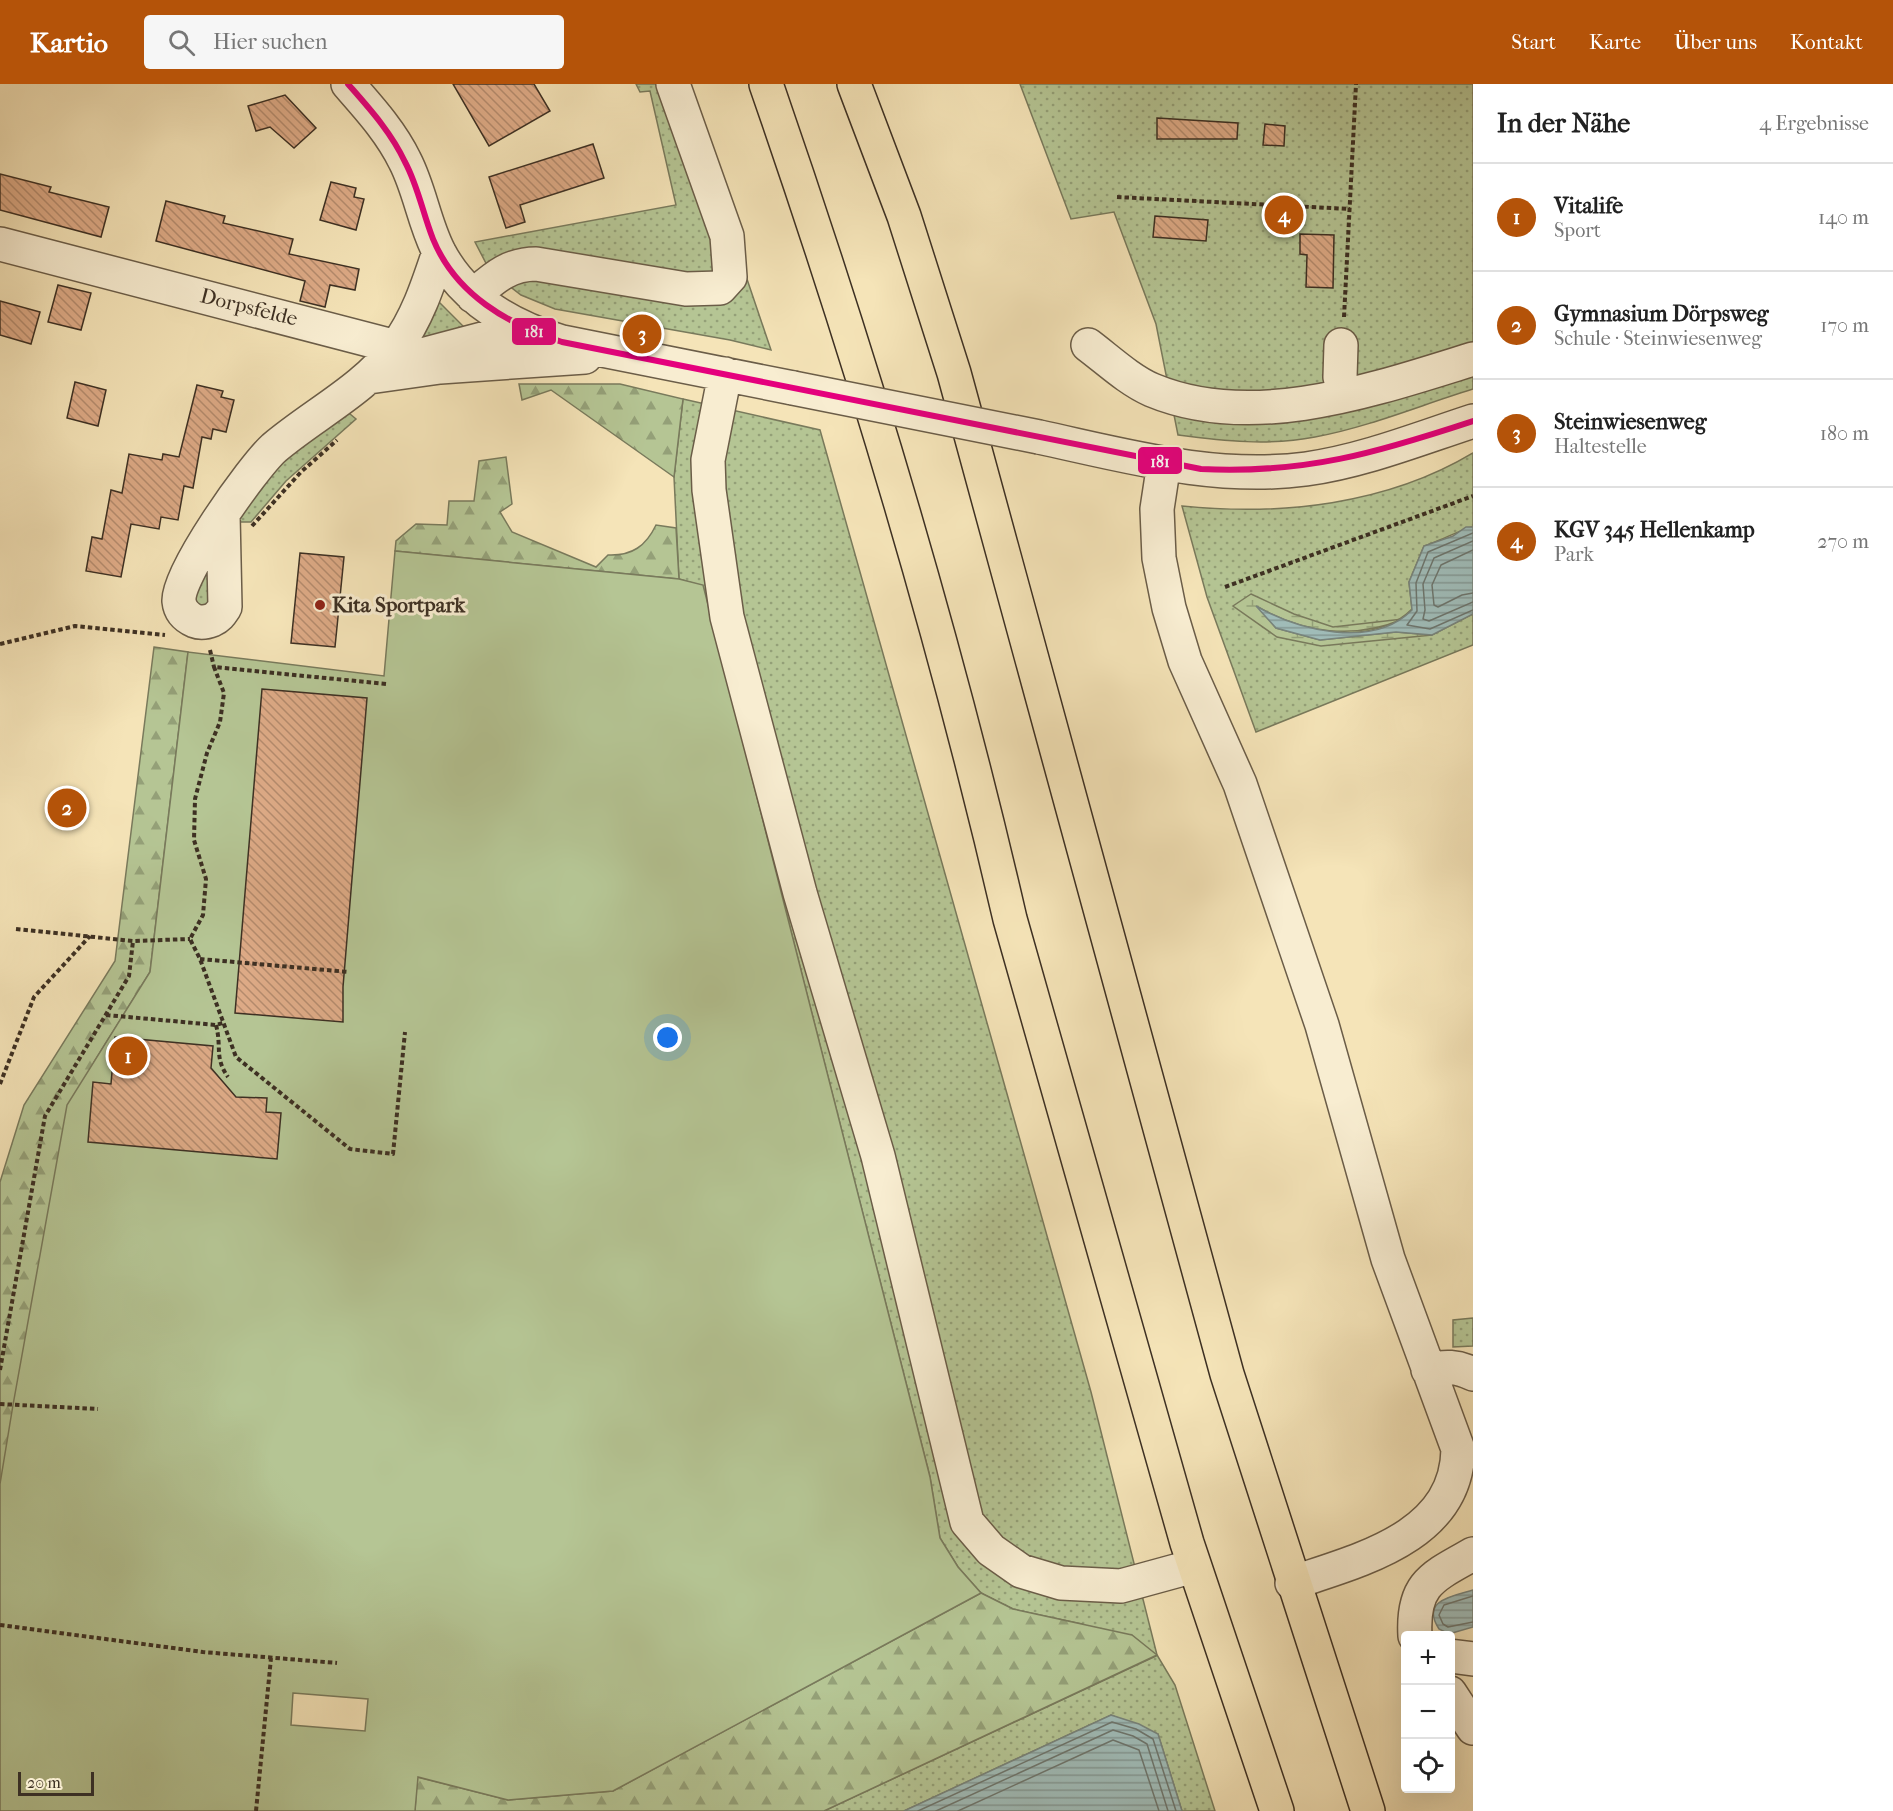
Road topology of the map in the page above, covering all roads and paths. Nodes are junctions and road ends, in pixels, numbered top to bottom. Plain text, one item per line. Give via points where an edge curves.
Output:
1 (348, 84) edge
2 (673, 84) edge
3 (766, 84) edge
4 (854, 84) edge
5 (1356, 84) edge
6 (1117, 197) dead end
7 (1350, 209) junction
8 (0, 244) edge
9 (439, 252) junction
10 (473, 296) junction
11 (1346, 302) dead end
12 (529, 332) junction
13 (1088, 345) dead end
14 (1341, 345) dead end
15 (396, 347) junction
16 (621, 355) junction
17 (1473, 359) edge
18 (725, 375) junction
19 (369, 378) junction
20 (1344, 394) junction
21 (1473, 421) edge
22 (342, 435) dead end
23 (1164, 463) junction
24 (1473, 496) edge
25 (223, 524) joint
26 (1225, 587) dead end
27 (166, 635) dead end
28 (0, 644) edge
29 (386, 684) dead end
30 (15, 929) dead end
31 (90, 936) junction
32 (189, 939) junction
33 (133, 941) junction
34 (200, 959) junction
35 (349, 972) dead end
36 (106, 1015) junction
37 (223, 1023) junction
38 (216, 1025) junction
39 (405, 1032) dead end
40 (228, 1077) dead end
41 (0, 1084) edge
42 (0, 1370) edge
43 (1428, 1370) junction
44 (1473, 1374) edge
45 (0, 1404) edge
46 (98, 1409) dead end
47 (1473, 1554) edge
48 (1194, 1566) junction
49 (1292, 1584) junction
50 (0, 1625) edge
51 (1415, 1631) edge
52 (1455, 1657) edge
53 (270, 1658) junction
54 (1473, 1659) edge
55 (338, 1663) dead end
56 (1455, 1701) edge
57 (1473, 1728) edge
58 (256, 1811) edge
59 (1277, 1811) edge
60 (1368, 1811) edge

1 - 9 street via 396,145 416,186
2 - 10 street via 727,236 730,277 720,288 687,289 520,264 505,270
3 - 48 highway via 816,228 916,557 1010,919
4 - 49 highway via 904,216 954,373 1162,1144
5 - 7 path
6 - 7 path
7 - 11 path
8 - 15 street, Dorpsfelde
9 - 10 street
9 - 15 street via 413,320
10 - 12 street via 500,317
12 - 16 street
12 - 19 street via 431,351
13 - 20 street via 1150,389 1210,406 1255,409 1297,405
14 - 20 street
15 - 19 street
16 - 18 street
16 - 19 street via 440,367
17 - 20 street
18 - 23 street, bridge
18 - 48 street via 708,460 727,617 800,894 878,1156 966,1522 991,1550 1021,1571 1061,1583 1121,1586
19 - 25 street via 273,449 242,485
21 - 23 street via 1307,469 1236,472
22 - 25 path via 301,472 249,531
23 - 43 street via 1157,509 1159,558 1169,608 1185,661 1244,795 1322,1025 1388,1259
24 - 26 path
27 - 28 path via 75,626
29 - 32 path via 213,667 224,693 220,723 195,799 194,840 206,879 203,915
30 - 31 path
31 - 33 path
31 - 41 path via 34,998
32 - 33 path
32 - 34 path
33 - 36 path via 129,976
34 - 35 path
34 - 37 path
36 - 38 path
36 - 42 path via 45,1116
37 - 38 path
37 - 39 path via 236,1057 350,1149 393,1154
38 - 40 path via 220,1040 218,1062
43 - 44 street via 1444,1366
43 - 49 street via 1458,1449 1458,1468 1432,1518 1380,1552
45 - 46 path
47 - 51 street via 1425,1586 1415,1608
48 - 59 highway
49 - 60 highway
50 - 53 path
52 - 54 street
53 - 55 path
53 - 58 path
56 - 57 street

